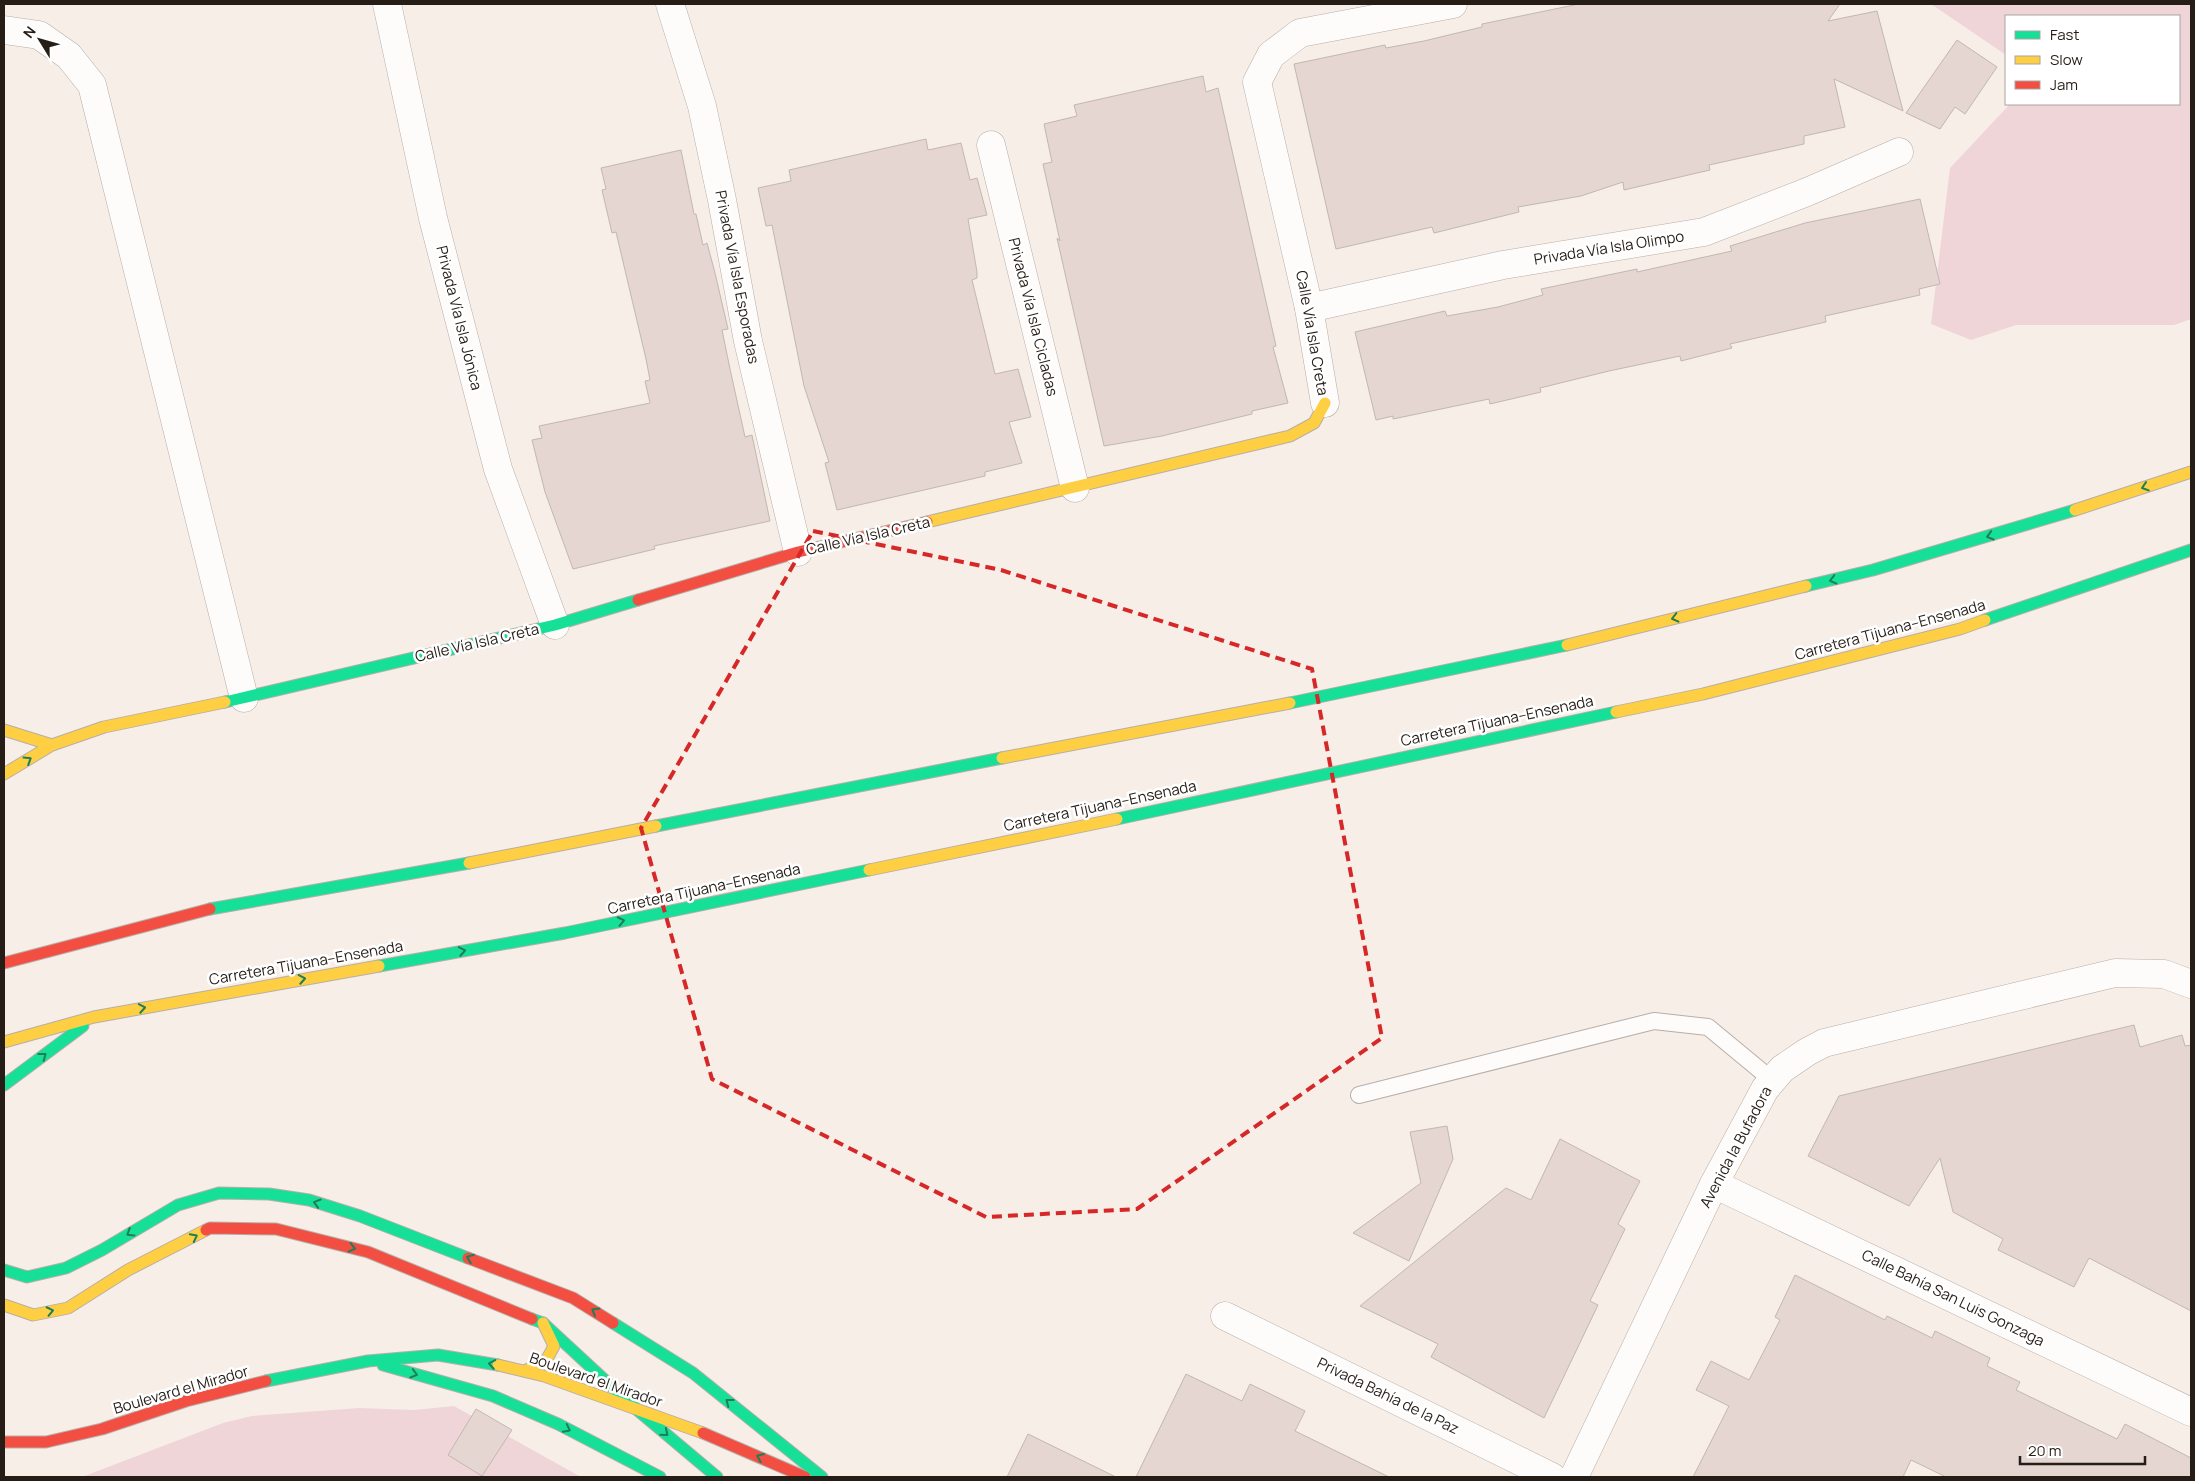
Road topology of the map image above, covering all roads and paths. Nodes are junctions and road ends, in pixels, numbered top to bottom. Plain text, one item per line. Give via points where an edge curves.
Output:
1 (387, 4) edge
2 (670, 4) edge
3 (1453, 4) edge
4 (4, 30) edge
5 (991, 146) dead end
6 (1899, 152) dead end
7 (1309, 308) junction
8 (1325, 403) joint
9 (2191, 472) edge
10 (1076, 488) junction
11 (2191, 550) edge
12 (798, 552) junction
13 (555, 625) junction
14 (244, 698) junction
15 (4, 730) edge
16 (52, 745) junction
17 (4, 774) edge
18 (4, 963) edge
19 (2191, 984) edge
20 (94, 1017) junction
21 (4, 1042) edge
22 (1772, 1080) junction
23 (4, 1085) edge
24 (1359, 1095) dead end
25 (1714, 1184) junction
26 (4, 1270) edge
27 (4, 1305) edge
28 (1225, 1316) dead end
29 (543, 1323) junction
30 (368, 1361) junction
31 (525, 1371) junction
32 (635, 1408) junction
33 (2191, 1412) edge
34 (4, 1442) edge
35 (660, 1477) edge
36 (717, 1477) edge
37 (805, 1477) edge
38 (822, 1477) edge
39 (1552, 1477) edge
40 (1574, 1477) edge

1 - 13 street, Privada Vía Isla Jónica via 433,218 498,469
2 - 12 street, Privada Vía Isla Esporadas via 702,106 748,341
3 - 7 street, Calle Vía Isla Creta via 1300,33 1271,55 1257,82
4 - 14 street via 40,35 69,56 92,85
5 - 10 street, Privada Vía Isla Cicladas
6 - 7 street, Privada Vía Isla Olimpo via 1704,232 1503,265
7 - 8 street, Calle Vía Isla Creta
8 - 10 main road, Calle Vía Isla Creta via 1314,423 1290,436
9 -> 18 main road via 1874,570 1561,646 1240,714 501,857 213,908
10 - 12 main road, Calle Vía Isla Creta
20 -> 11 main road, Carretera Tijuana–Ensenada via 565,933 1703,694 1960,629
12 - 13 main road, Calle Vía Isla Creta
13 - 14 main road, Calle Vía Isla Creta
14 - 16 main road, Calle Vía Isla Creta via 104,727
15 - 16 main road
17 -> 16 main road, Calle Vía Isla Creta
19 - 22 street, Avenida la Bufadora via 2164,974 2115,973 1824,1043 1795,1059
20 - 21 main road, Carretera Tijuana–Ensenada
23 -> 20 main road
22 - 24 lane via 1708,1026 1654,1021
22 - 25 street, Avenida la Bufadora
25 - 33 street, Calle Bahía San Luis Gonzaga
25 - 40 street, Avenida la Bufadora
38 -> 26 main road via 693,1373 574,1298 360,1216 309,1200 269,1194 219,1193 178,1205 66,1268 27,1277
27 -> 29 main road via 33,1315 68,1308 128,1270 210,1228 276,1229 368,1252
28 - 39 street, Privada Bahía de la Paz
29 - 31 main road via 554,1346 547,1359
29 - 32 main road
31 -> 30 main road, Boulevard el Mirador via 438,1355
30 - 34 main road, Boulevard el Mirador via 280,1377 55,1440
30 -> 35 main road, Boulevard el Mirador via 493,1396 558,1424
31 - 32 main road, Boulevard el Mirador
32 -> 36 main road
37 -> 32 main road, Boulevard el Mirador via 711,1436

